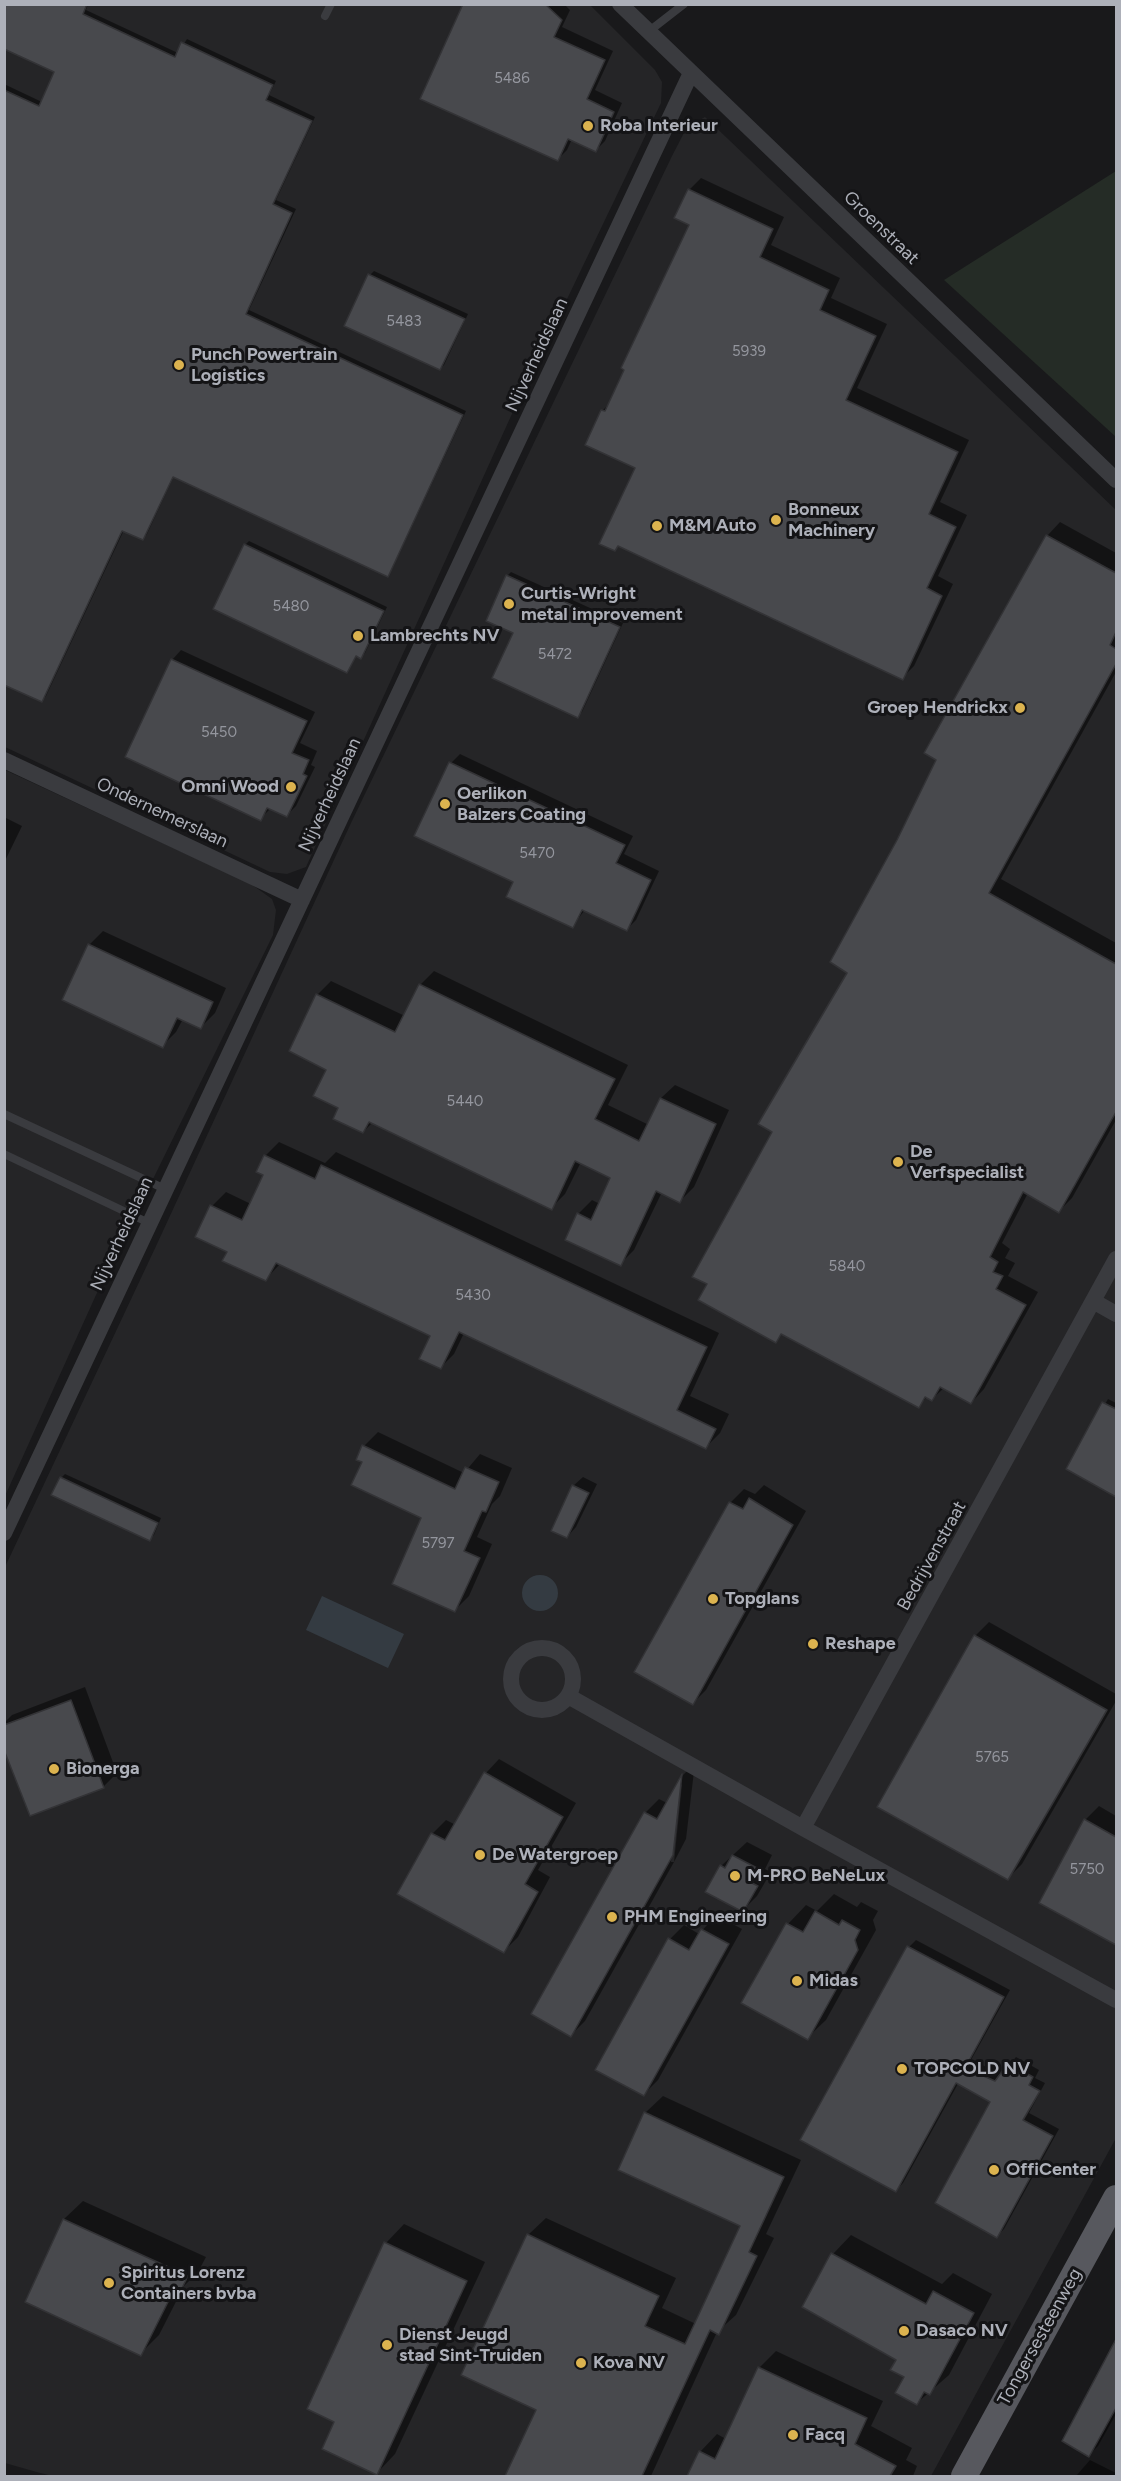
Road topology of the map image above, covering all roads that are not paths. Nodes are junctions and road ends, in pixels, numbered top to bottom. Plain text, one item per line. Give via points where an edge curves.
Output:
1 (331, 4) edge
2 (620, 4) edge
3 (684, 4) edge
4 (325, 16) dead end
5 (648, 32) junction
6 (691, 73) junction
7 (1116, 480) edge
8 (4, 760) edge
9 (302, 900) junction
10 (4, 1114) edge
11 (4, 1154) edge
12 (165, 1189) junction
13 (149, 1223) junction
14 (1116, 1259) edge
15 (1093, 1301) junction
16 (1116, 1314) edge
17 (4, 1533) edge
18 (568, 1696) dead end
19 (803, 1828) junction
20 (1116, 2000) edge
21 (1116, 2198) edge
22 (964, 2476) edge

1 - 4 lane
2 - 5 street, Groenstraat
3 - 5 lane
5 - 6 street, Groenstraat
6 - 7 street, Groenstraat
6 - 9 street, Nijverheidslaan
8 - 9 street, Ondernemerslaan
9 - 12 street, Nijverheidslaan
10 - 12 lane
11 - 13 lane
12 - 13 street, Nijverheidslaan
13 - 17 street, Nijverheidslaan
14 - 15 street, Bedrijvenstraat
15 - 16 street
15 - 19 street, Bedrijvenstraat
18 - 19 street
19 - 20 street
21 - 22 main road, Tongersesteenweg

